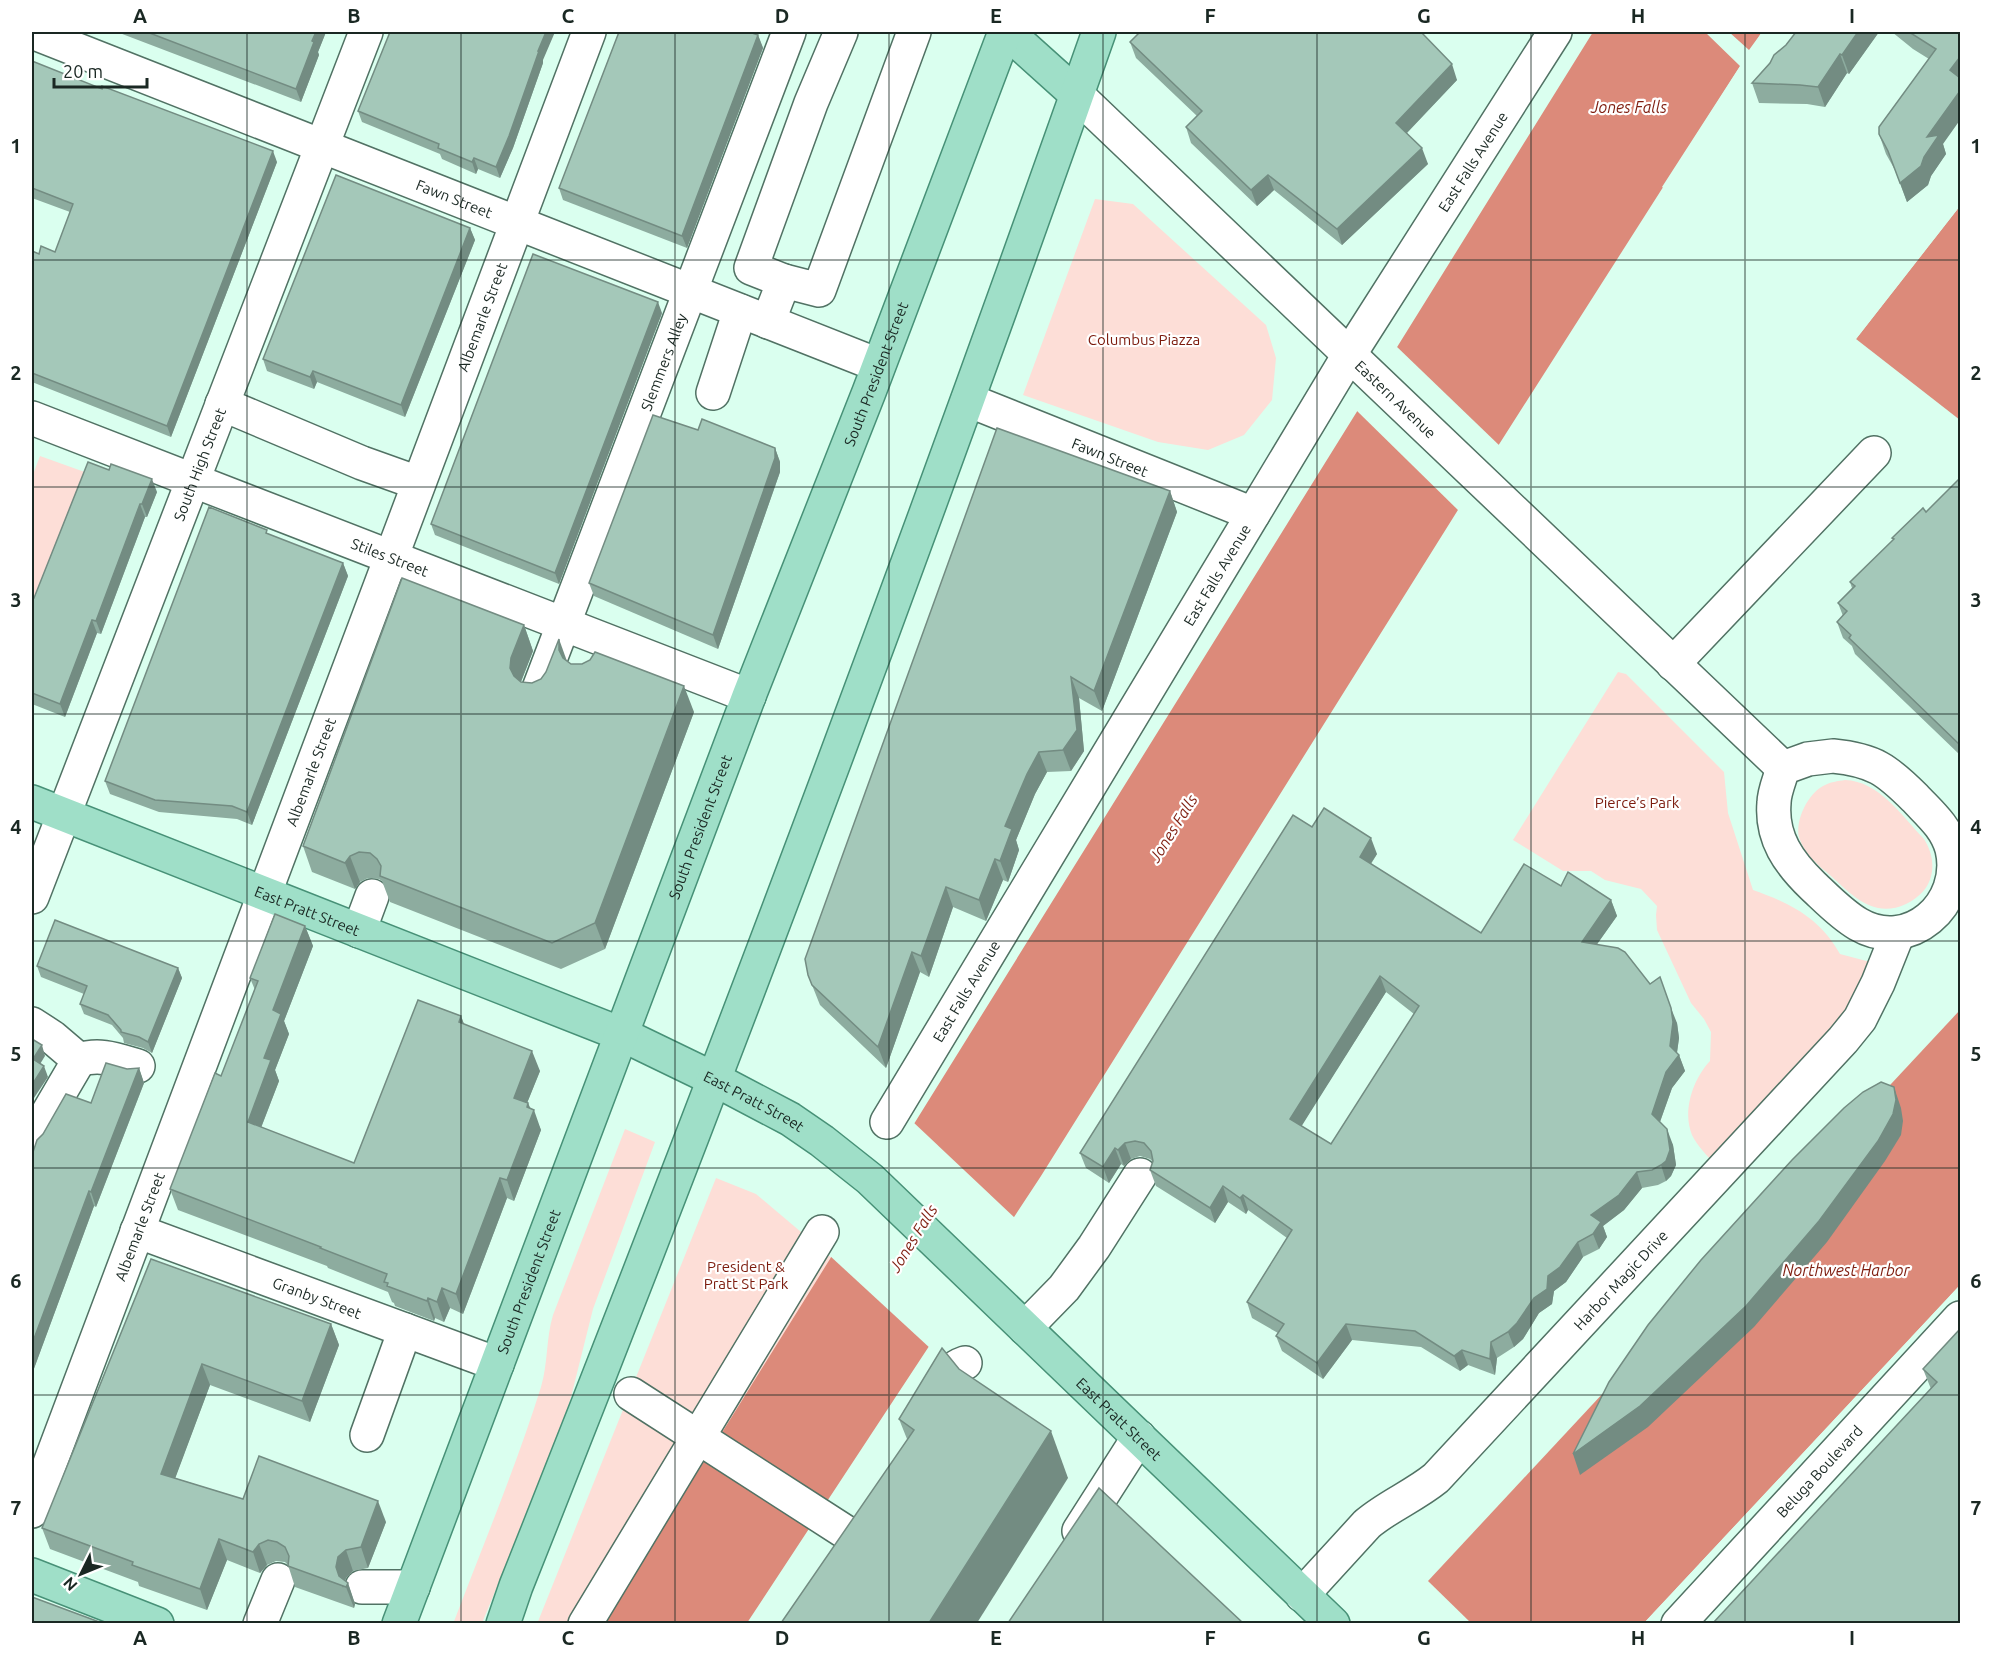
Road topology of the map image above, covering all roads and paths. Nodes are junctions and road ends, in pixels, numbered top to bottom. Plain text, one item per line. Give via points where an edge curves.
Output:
1 (32, 32) edge
2 (366, 32) edge
3 (589, 32) edge
4 (789, 32) edge
5 (841, 32) edge
6 (914, 32) edge
7 (1006, 32) edge
8 (1099, 32) edge
9 (1555, 32) edge
10 (1076, 94) junction
11 (321, 147) junction
12 (516, 223) junction
13 (784, 281) junction
14 (689, 291) junction
15 (754, 317) junction
16 (1359, 364) junction
17 (878, 365) junction
18 (713, 393) dead end
19 (968, 400) junction
20 (222, 404) junction
21 (32, 418) edge
22 (1874, 453) dead end
23 (192, 480) junction
24 (418, 483) junction
25 (1253, 514) junction
26 (390, 557) junction
27 (565, 624) junction
28 (1673, 664) junction
29 (538, 691) edge
30 (749, 696) junction
31 (1783, 768) junction
32 (32, 802) edge
33 (63, 815) junction
34 (263, 893) junction
35 (372, 896) dead end
36 (32, 897) edge
37 (359, 931) junction
38 (1898, 933) junction
39 (32, 1024) edge
40 (621, 1034) junction
41 (79, 1060) junction
42 (138, 1066) edge
43 (714, 1079) junction
44 (887, 1122) dead end
45 (32, 1140) edge
46 (1140, 1176) dead end
47 (137, 1231) junction
48 (822, 1232) dead end
49 (1960, 1318) edge
50 (1025, 1328) junction
51 (405, 1330) junction
52 (965, 1363) dead end
53 (497, 1364) junction
54 (631, 1394) dead end
55 (916, 1430) edge
56 (367, 1435) dead end
57 (697, 1435) junction
58 (1139, 1437) junction
59 (868, 1507) edge
60 (32, 1511) edge
61 (837, 1526) junction
62 (1061, 1558) edge
63 (831, 1564) edge
64 (32, 1575) edge
65 (278, 1580) dead end
66 (362, 1587) dead end
67 (413, 1587) junction
68 (1302, 1594) junction
69 (157, 1623) edge
70 (260, 1623) edge
71 (399, 1623) edge
72 (503, 1623) edge
73 (585, 1623) edge
74 (1333, 1623) edge
75 (1678, 1623) edge

1 - 11 street, Fawn Street
2 - 11 street, South High Street
3 - 12 street, Albemarle Street
4 - 14 street, Slemmers Alley
5 - 13 street via 751,268
6 - 13 street via 819,290
7 - 10 main road, Eastern Avenue
7 - 17 main road, South President Street
8 - 10 main road
9 - 16 street, East Falls Avenue
10 - 16 street, Eastern Avenue
10 - 19 main road
11 - 12 street, Fawn Street
11 - 20 street, South High Street
12 - 14 street, Fawn Street
12 - 24 street, Albemarle Street
13 - 15 street
14 - 15 street, Fawn Street
14 - 27 street, Slemmers Alley
15 - 17 street, Fawn Street
15 - 18 street
16 - 25 street, East Falls Avenue
16 - 28 street, Eastern Avenue
17 - 30 main road, South President Street
19 - 25 street, Fawn Street
19 - 43 main road
20 - 23 street, South High Street
20 - 24 street
21 - 23 street, Stiles Street
22 - 28 street
23 - 26 street, Stiles Street
23 - 33 street, South High Street
24 - 26 street, Albemarle Street
25 - 44 street, East Falls Avenue
26 - 27 street, Stiles Street
26 - 34 street, Albemarle Street
27 - 29 street, Slemmers Alley
27 - 30 street, Stiles Street via 594,650
28 - 31 street, Eastern Avenue
30 - 40 main road, South President Street
31 - 38 street via 1773,802 1775,828 1795,868 1859,925
31 - 38 street via 1808,759 1857,758 1880,767 1942,826 1952,848 1955,871 1950,892 1925,921
32 - 33 main road, East Pratt Street
33 - 34 main road, East Pratt Street
33 - 36 street, South High Street
34 - 37 main road, East Pratt Street
34 - 47 street, Albemarle Street
35 - 37 street
37 - 40 main road, East Pratt Street
38 - 68 street, Harbor Magic Drive via 1860,1019 1843,1040 1436,1478 1367,1524
39 - 41 street
40 - 43 main road, East Pratt Street
40 - 53 main road, South President Street
41 - 42 street via 92,1056
41 - 45 street
43 - 50 main road, East Pratt Street via 789,1119 870,1179
43 - 72 main road
46 - 50 street via 1064,1288
47 - 51 street, Granby Street
47 - 60 street, Albemarle Street
48 - 57 street
49 - 75 street, Beluga Boulevard
50 - 58 main road, East Pratt Street
51 - 53 street, Granby Street
51 - 56 street
52 - 55 street via 955,1366 944,1379 943,1388
53 - 67 main road, South President Street
54 - 57 street
57 - 61 street
57 - 73 street
58 - 62 street
58 - 68 main road, East Pratt Street
59 - 61 street
61 - 63 street
64 - 69 main road
65 - 70 street
66 - 67 street
67 - 71 main road, South President Street
68 - 74 main road, East Pratt Street

